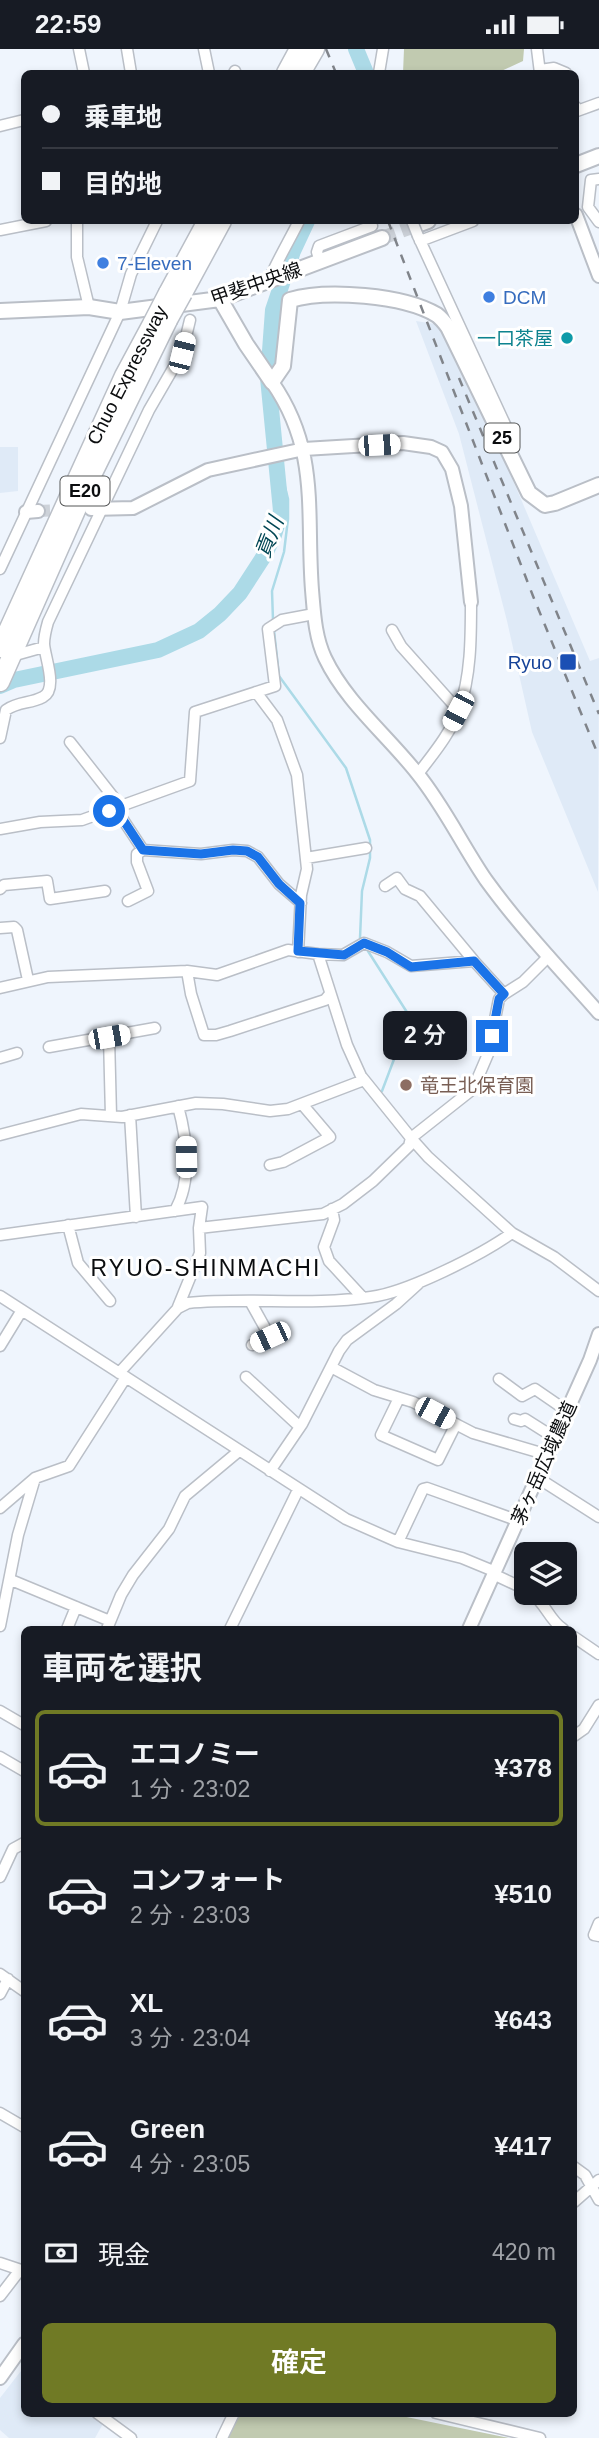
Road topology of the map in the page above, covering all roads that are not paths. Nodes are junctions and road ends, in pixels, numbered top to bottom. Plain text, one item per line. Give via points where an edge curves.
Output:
1 (79, 49) edge
2 (127, 49) edge
3 (204, 49) edge
4 (383, 49) edge
5 (537, 49) edge
6 (306, 58) edge
7 (83, 70) edge
8 (130, 70) edge
9 (208, 70) edge
10 (290, 70) edge
11 (380, 70) edge
12 (540, 70) edge
13 (599, 103) edge
14 (579, 110) edge
15 (21, 121) edge
16 (0, 127) edge
17 (599, 156) edge
18 (579, 164) edge
19 (599, 179) edge
20 (579, 221) edge
21 (599, 222) edge
22 (31, 224) edge
23 (77, 224) edge
24 (156, 224) edge
25 (206, 224) edge
26 (220, 224) edge
27 (297, 224) edge
28 (450, 224) edge
29 (372, 226) dead end
30 (420, 228) edge
31 (0, 230) edge
32 (382, 238) tunnel mouth
33 (595, 255) edge
34 (318, 262) junction
35 (599, 276) edge
36 (270, 280) junction
37 (176, 293) junction
38 (220, 299) junction
39 (89, 307) junction
40 (0, 311) edge
41 (120, 312) junction
42 (190, 320) dead end
43 (272, 382) junction
44 (502, 437) junction
45 (304, 449) junction
46 (599, 485) edge
47 (96, 509) junction
48 (0, 569) edge
49 (471, 602) joint
50 (314, 614) junction
51 (392, 630) dead end
52 (44, 647) junction
53 (9, 655) edge
54 (0, 682) edge
55 (256, 692) junction
56 (3, 711) edge
57 (458, 711) junction
58 (0, 739) edge
59 (70, 742) dead end
60 (418, 774) junction
61 (117, 809) junction
62 (0, 829) edge
63 (366, 848) dead end
64 (143, 850) junction
65 (306, 858) junction
66 (385, 886) dead end
67 (0, 889) edge
68 (104, 891) dead end
69 (128, 901) dead end
70 (300, 903) junction
71 (0, 928) edge
72 (298, 951) junction
73 (318, 954) junction
74 (549, 956) junction
75 (474, 961) junction
76 (187, 971) junction
77 (28, 980) junction
78 (0, 988) edge
79 (330, 994) junction
80 (504, 994) junction
81 (599, 1013) edge
82 (155, 1028) dead end
83 (109, 1037) junction
84 (48, 1047) dead end
85 (17, 1053) dead end
86 (0, 1058) edge
87 (364, 1080) junction
88 (302, 1104) junction
89 (178, 1105) junction
90 (130, 1115) junction
91 (111, 1116) junction
92 (0, 1135) edge
93 (411, 1138) junction
94 (270, 1165) dead end
95 (332, 1209) junction
96 (175, 1211) junction
97 (136, 1217) junction
98 (68, 1225) junction
99 (199, 1228) junction
100 (512, 1233) junction
101 (0, 1235) edge
102 (424, 1279) junction
103 (599, 1290) edge
104 (0, 1296) edge
105 (363, 1298) junction
106 (110, 1301) dead end
107 (250, 1301) junction
108 (178, 1308) junction
109 (22, 1310) junction
110 (599, 1334) edge
111 (252, 1345) dead end
112 (0, 1346) edge
113 (331, 1367) junction
114 (122, 1375) junction
115 (246, 1377) dead end
116 (499, 1379) dead end
117 (399, 1398) junction
118 (567, 1411) junction
119 (514, 1419) dead end
120 (456, 1424) junction
121 (300, 1427) junction
122 (555, 1438) junction
123 (239, 1451) junction
124 (548, 1455) junction
125 (270, 1471) junction
126 (35, 1478) junction
127 (538, 1478) junction
128 (299, 1490) junction
129 (0, 1508) edge
130 (599, 1517) edge
131 (519, 1521) junction
132 (398, 1542) junction
133 (496, 1573) junction
134 (11, 1580) junction
135 (514, 1583) edge
136 (543, 1605) edge
137 (76, 1607) junction
138 (109, 1625) edge
139 (0, 1626) edge
140 (68, 1626) edge
141 (231, 1626) edge
142 (470, 1626) edge
143 (559, 1626) edge
144 (577, 1638) edge
145 (599, 1654) edge
146 (599, 1705) edge
147 (0, 1711) edge
148 (21, 1723) edge
149 (577, 1734) edge
150 (0, 1757) edge
151 (21, 1769) edge
152 (21, 1845) edge
153 (0, 1877) edge
154 (599, 1923) edge
155 (599, 1937) edge
156 (4, 1976) edge
157 (21, 1989) edge
158 (0, 1994) edge
159 (0, 2113) edge
160 (21, 2125) edge
161 (577, 2169) edge
162 (595, 2183) edge
163 (577, 2199) edge
164 (599, 2200) edge
165 (0, 2263) edge
166 (21, 2271) edge
167 (21, 2272) edge
168 (0, 2295) edge
169 (20, 2360) edge
170 (0, 2378) edge
171 (102, 2417) edge
172 (232, 2417) edge
173 (453, 2417) edge
174 (131, 2438) edge
175 (222, 2438) edge
176 (540, 2438) edge

1 - 7 street
2 - 8 street
3 - 9 street
4 - 11 street
5 - 12 street
6 - 10 highway
13 - 14 street
15 - 16 street
17 - 18 main road
19 - 21 street via 592,180 588,207
20 - 33 street
22 - 31 street
23 - 39 street via 77,257
24 - 41 street via 131,274
25 - 37 highway, Chuo Expressway / E20
26 - 37 highway, Chuo Expressway / E20
27 - 36 street
28 - 30 street
29 - 34 street via 319,246
30 - 44 street via 509,433
32 - 34 main road, 甲斐中央線
33 - 35 street
34 - 36 main road, 甲斐中央線
36 - 38 main road, 甲斐中央線
37 - 53 highway, Chuo Expressway / E20, bridge
38 - 41 main road, 甲斐中央線
38 - 43 main road
39 - 40 main road, 甲斐中央線
39 - 41 main road, 甲斐中央線
41 - 48 street via 32,511
42 - 47 street via 182,353
43 - 44 main road, 25 via 283,366 290,300 351,294 408,304 438,316 448,327
43 - 45 street via 297,426
44 - 46 main road, 25 via 529,493 545,505
45 - 47 street via 208,471 133,508
45 - 49 street via 403,443 442,452 452,469 461,506
45 - 50 street
47 - 52 street via 48,622
49 - 57 street via 466,686
50 - 55 street via 268,629 275,686
50 - 60 street via 325,658 346,691
51 - 57 street
52 - 53 street
52 - 56 street via 48,693
53 - 54 highway, Chuo Expressway / E20
55 - 61 street via 195,712 190,781
55 - 65 street via 277,720 289,748 297,775
56 - 58 street
57 - 60 street
59 - 61 street via 114,798
60 - 74 street via 485,879
61 - 62 street via 82,820
61 - 64 street
63 - 65 street
64 - 69 street via 137,854 148,891
64 - 70 street via 247,851
65 - 70 street
66 - 75 street via 397,878 405,889 420,896
67 - 68 street via 47,881 50,899
70 - 72 street
71 - 77 street via 17,930
72 - 73 street
72 - 76 street via 288,950 217,975
73 - 75 street via 344,955 361,945 387,952 411,967
73 - 79 street
74 - 80 street
74 - 81 street
75 - 80 street
76 - 77 street
76 - 79 street via 204,1035 230,1031 325,1000
77 - 78 street
79 - 87 street
80 - 93 street via 499,999 488,1055 473,1089
82 - 83 street
83 - 84 street
83 - 91 street
85 - 86 street
87 - 88 street
87 - 93 street
88 - 89 street via 270,1111 223,1104
88 - 94 street via 330,1137
89 - 90 street
89 - 96 street via 186,1157 182,1198
90 - 91 street
90 - 97 street
91 - 92 street via 80,1114
93 - 95 street via 409,1146 373,1181
93 - 100 street
95 - 99 street via 302,1218
95 - 105 street via 334,1220 324,1247 329,1261
96 - 97 street
96 - 99 street via 202,1207
97 - 98 street
98 - 101 street
98 - 106 street via 78,1263
99 - 108 street via 200,1253
100 - 102 street
100 - 103 street
102 - 105 street
102 - 113 street via 347,1340
104 - 109 street
105 - 107 street
107 - 108 street via 188,1303
107 - 111 street via 270,1337
108 - 114 street
109 - 112 street
109 - 114 street
110 - 118 street, 茅ヶ岳広域農道
113 - 117 street
113 - 121 street
114 - 123 street
114 - 126 street via 69,1466
115 - 121 street
116 - 118 street via 522,1396 535,1389
117 - 120 street
117 - 120 street via 381,1435 438,1460
118 - 122 street, 茅ヶ岳広域農道
119 - 122 street via 525,1419
120 - 124 street
121 - 125 street
122 - 124 street, 茅ヶ岳広域農道
123 - 125 street
123 - 138 street via 185,1496 169,1529 133,1574
124 - 127 street, 茅ヶ岳広域農道
125 - 128 street
126 - 129 street
126 - 134 street
127 - 130 street
127 - 131 street, 茅ヶ岳広域農道
128 - 132 street via 346,1519
128 - 141 street
131 - 132 street via 428,1488 423,1489
131 - 133 street, 茅ヶ岳広域農道
132 - 133 street via 462,1558
133 - 135 street
133 - 142 street, 茅ヶ岳広域農道
134 - 137 street
134 - 139 street
136 - 143 street
137 - 138 street
137 - 140 street
144 - 145 street
146 - 149 street
147 - 148 street
150 - 151 street
152 - 153 street via 13,1849
154 - 155 street via 594,1934
156 - 157 street
156 - 158 street
159 - 160 street
161 - 162 street
162 - 163 street
162 - 164 street
165 - 166 street
167 - 168 street
169 - 170 street
171 - 174 street
172 - 175 street
173 - 176 street

